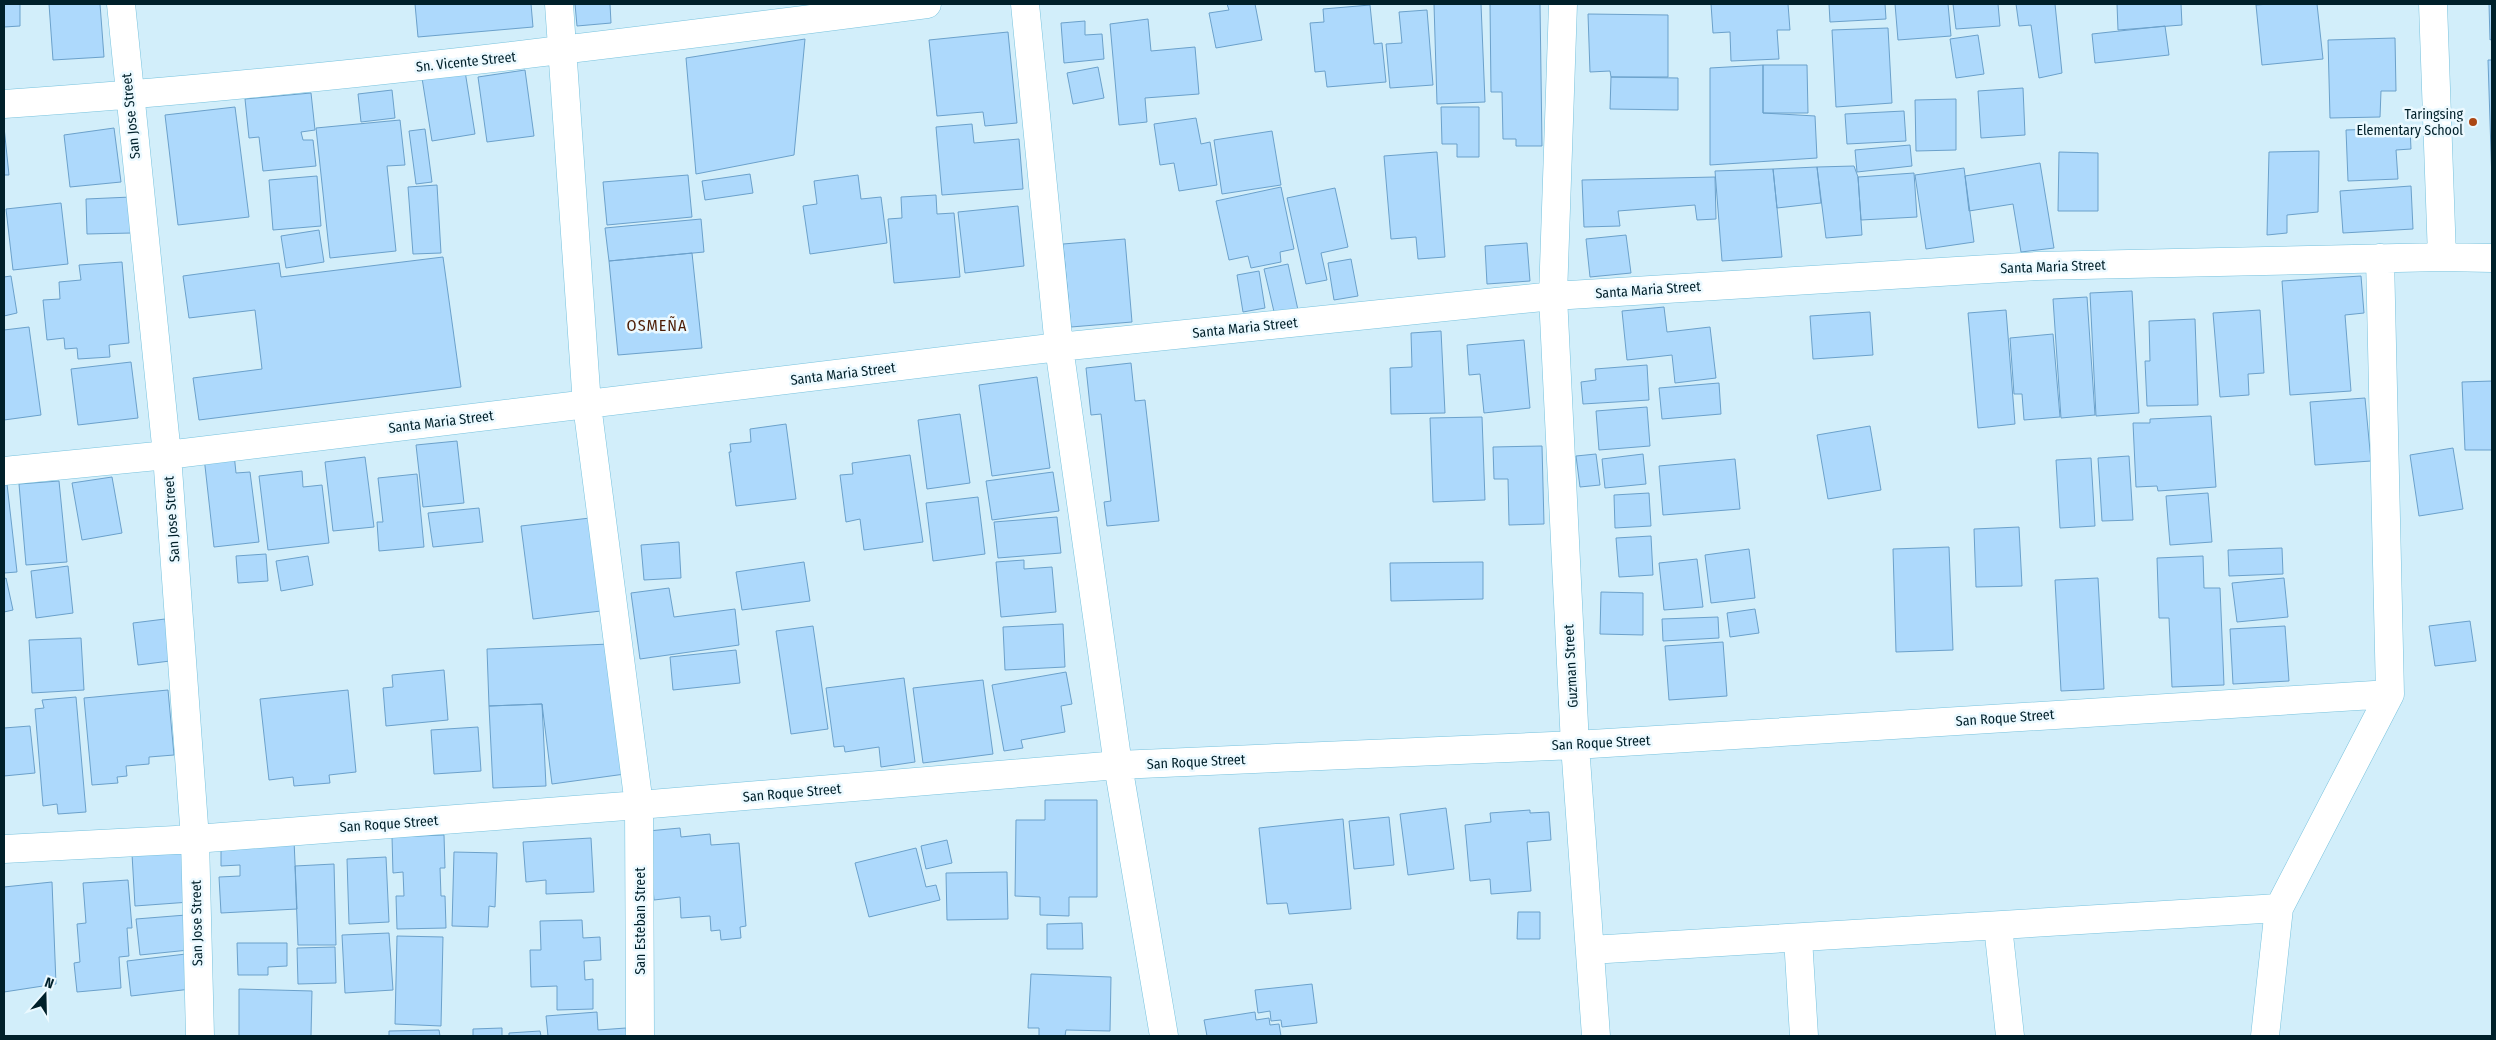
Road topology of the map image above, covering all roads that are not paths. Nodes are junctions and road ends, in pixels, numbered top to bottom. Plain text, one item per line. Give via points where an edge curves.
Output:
1 (121, 4) edge
2 (559, 4) edge
3 (927, 4) edge
4 (1025, 4) edge
5 (1563, 4) edge
6 (2433, 4) edge
7 (562, 52) junction
8 (129, 96) junction
9 (4, 104) edge
10 (2442, 257) junction
11 (2380, 258) junction
12 (2492, 258) edge
13 (1552, 296) junction
14 (1059, 347) junction
15 (587, 405) junction
16 (167, 455) junction
17 (4, 471) edge
18 (2390, 694) junction
19 (1575, 745) junction
20 (1118, 766) junction
21 (639, 805) junction
22 (195, 838) junction
23 (4, 849) edge
24 (2279, 908) junction
25 (1998, 926) junction
26 (1798, 938) junction
27 (1590, 950) junction
28 (200, 1036) edge
29 (640, 1036) edge
30 (1164, 1036) edge
31 (1596, 1036) edge
32 (1804, 1036) edge
33 (2010, 1036) edge
34 (2265, 1036) edge

1 - 8 street, San Jose Street
2 - 7 street, San Esteban Street
3 - 7 street, Sn. Vicente Street
4 - 14 street
5 - 13 street, Guzman Street
6 - 10 street
7 - 8 street, Sn. Vicente Street
7 - 15 street, San Esteban Street
8 - 9 street, Sn. Vicente Street
8 - 16 street, San Jose Street
10 - 11 street, Santa Maria Street
10 - 12 street, Santa Maria Street
11 - 13 street, Santa Maria Street via 2037,266
11 - 18 street
13 - 14 street, Santa Maria Street
13 - 19 street, Guzman Street
14 - 15 street, Santa Maria Street
14 - 20 street
15 - 16 street, Santa Maria Street
15 - 21 street, San Esteban Street
16 - 17 street, Santa Maria Street
16 - 22 street, San Jose Street
18 - 19 street, San Roque Street
18 - 24 street
19 - 20 street, San Roque Street
19 - 27 street, Guzman Street
20 - 21 street, San Roque Street
20 - 30 street
21 - 22 street, San Roque Street
21 - 29 street, San Esteban Street
22 - 23 street, San Roque Street
22 - 28 street, San Jose Street
24 - 25 street
24 - 34 street
25 - 26 street
25 - 33 street
26 - 27 street
26 - 32 street
27 - 31 street, Guzman Street

